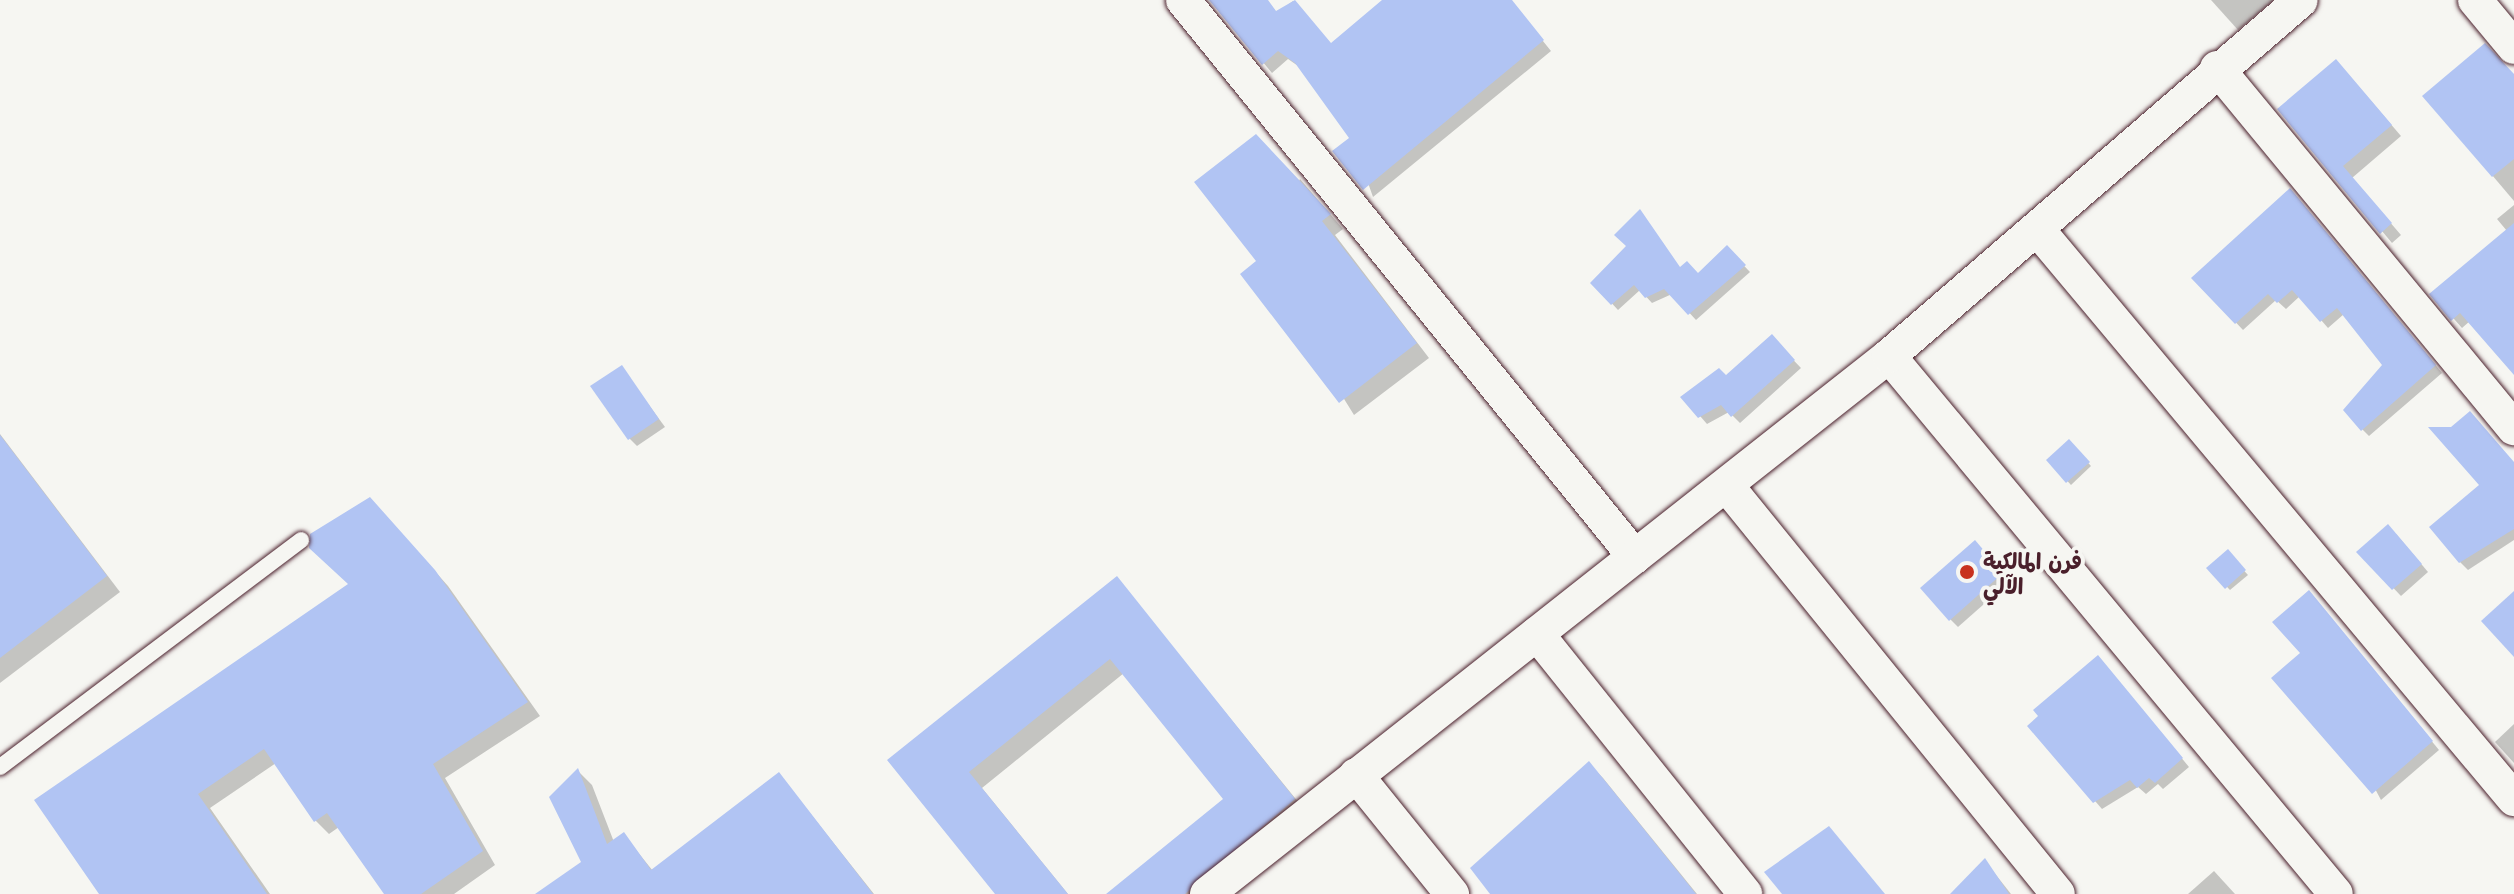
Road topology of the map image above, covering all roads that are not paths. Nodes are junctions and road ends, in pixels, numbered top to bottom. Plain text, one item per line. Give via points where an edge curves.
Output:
1 (1183, 0) edge
2 (2301, 0) edge
3 (2475, 0) edge
4 (2514, 47) edge
5 (2217, 68) junction
6 (2038, 230) junction
7 (1889, 356) junction
8 (2514, 428) edge
9 (1727, 486) junction
10 (301, 540) dead end
11 (1635, 557) junction
12 (1537, 634) junction
13 (0, 767) edge
14 (1356, 775) junction
15 (2514, 799) edge
16 (1207, 894) edge
17 (1452, 894) edge
18 (1745, 894) edge
19 (2058, 894) edge
20 (2336, 894) edge

1 - 11 street
2 - 5 street
3 - 4 street
5 - 6 street
5 - 8 street
6 - 7 street
6 - 15 street
7 - 9 street
7 - 20 street
9 - 11 street
9 - 19 street
10 - 13 lane
11 - 12 street
12 - 14 street
12 - 18 street
14 - 16 street
14 - 17 street

